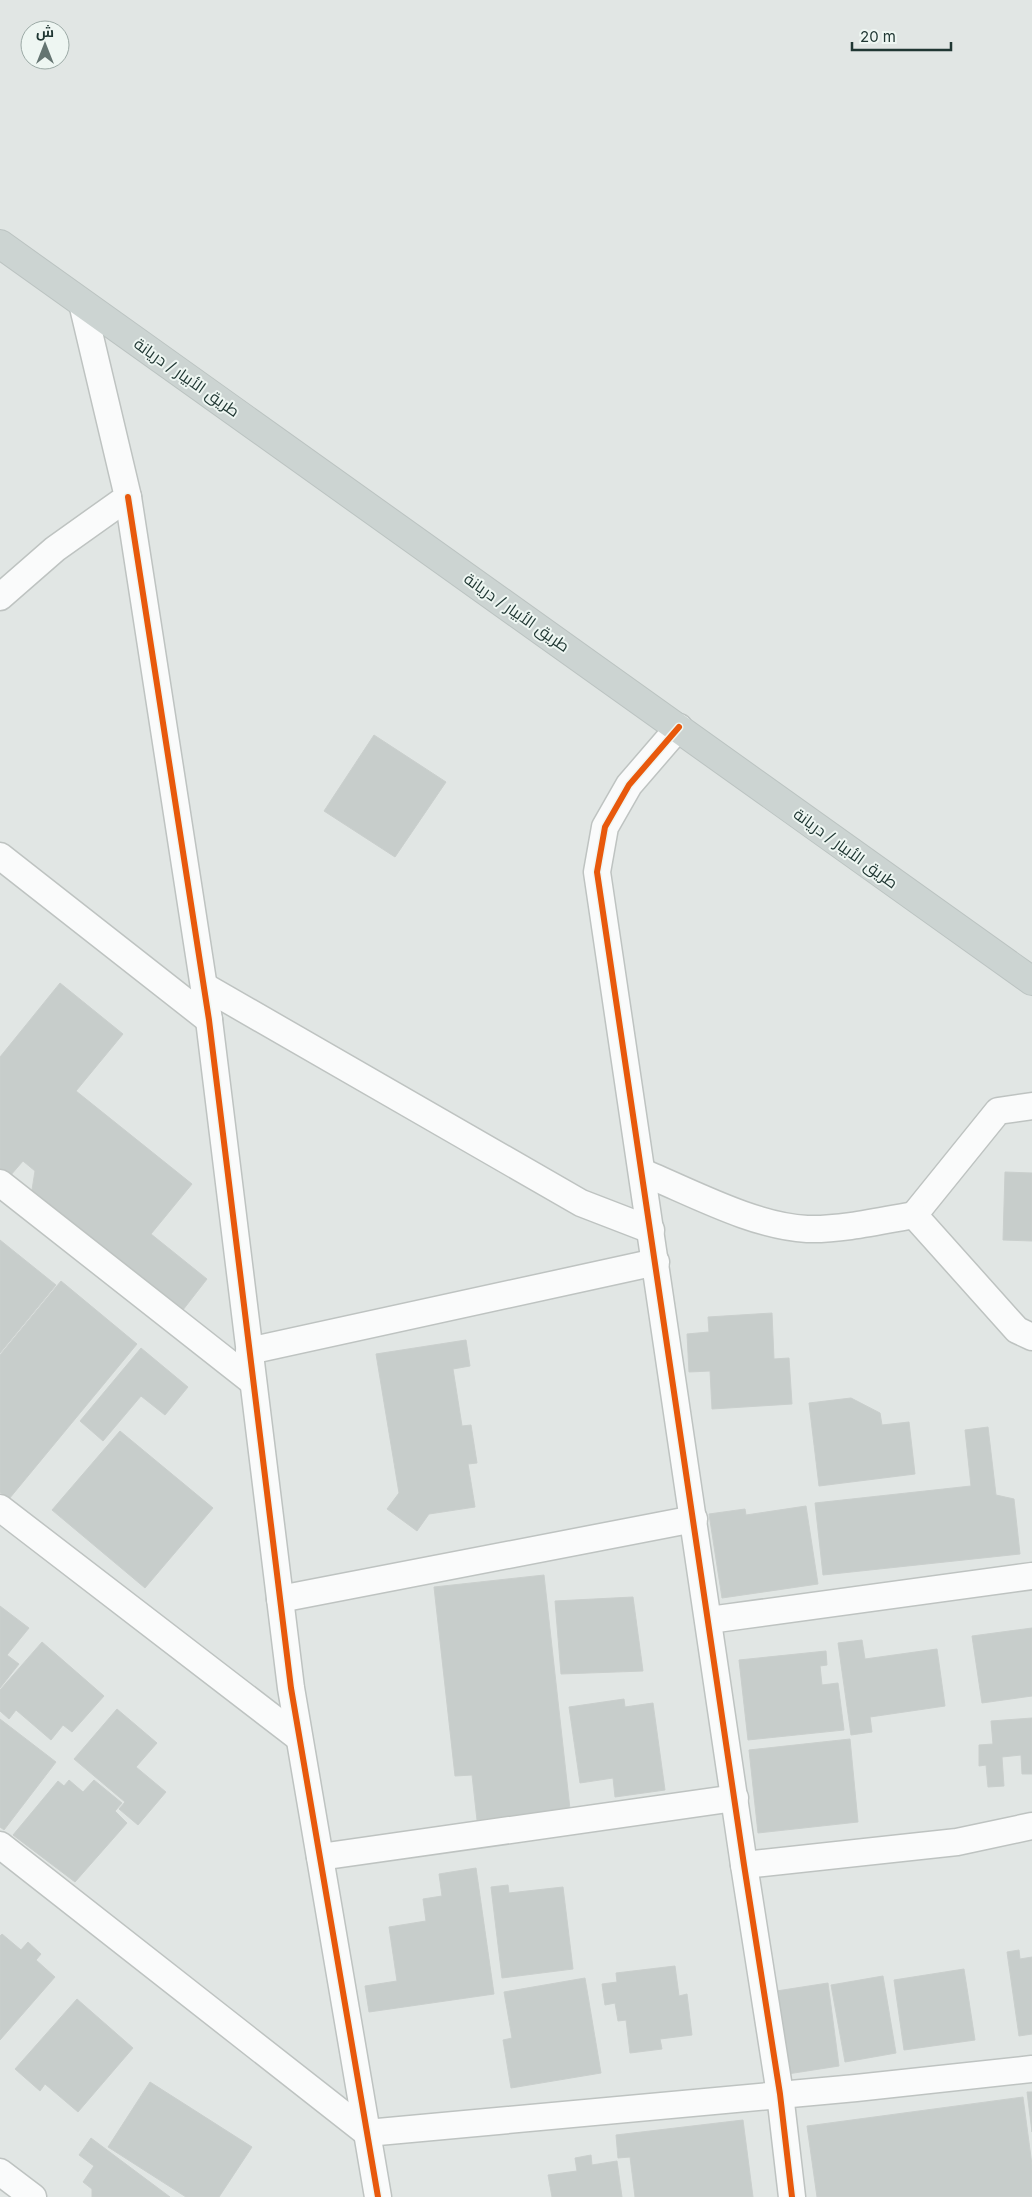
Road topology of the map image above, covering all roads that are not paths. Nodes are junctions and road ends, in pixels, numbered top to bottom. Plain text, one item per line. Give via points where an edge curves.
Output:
1 (0, 244) edge
2 (82, 302) junction
3 (128, 497) junction
4 (0, 597) edge
5 (679, 727) junction
6 (0, 856) edge
7 (1032, 981) edge
8 (204, 986) junction
9 (209, 1020) junction
10 (1032, 1106) edge
11 (642, 1172) junction
12 (0, 1183) edge
13 (914, 1216) junction
14 (651, 1230) junction
15 (656, 1262) junction
16 (1032, 1337) edge
17 (250, 1351) junction
18 (253, 1382) junction
19 (0, 1508) edge
20 (694, 1519) junction
21 (1032, 1576) edge
22 (280, 1599) junction
23 (709, 1620) junction
24 (299, 1738) junction
25 (735, 1798) junction
26 (1032, 1826) edge
27 (0, 1845) edge
28 (320, 1856) junction
29 (744, 1865) junction
30 (1032, 2069) edge
31 (780, 2094) junction
32 (367, 2133) junction
33 (3, 2182) edge
34 (33, 2197) edge
35 (378, 2197) edge
36 (792, 2197) edge

1 - 2 main road, طريق الأبيار / دريانة
2 - 3 street
2 - 5 main road, طريق الأبيار / دريانة
3 - 4 street via 55,549
3 - 8 street
5 - 7 main road, طريق الأبيار / دريانة
5 - 11 street via 629,785 605,827 597,872
6 - 9 street
8 - 9 street
8 - 14 street via 581,1203
9 - 17 street
10 - 13 street via 998,1111
11 - 13 street via 764,1223 808,1229
11 - 14 street
12 - 18 street
13 - 16 street via 1017,1330
14 - 15 street
15 - 17 street
15 - 20 street
17 - 18 street
18 - 22 street
19 - 24 street
20 - 22 street
20 - 23 street
21 - 23 street
22 - 24 street
23 - 25 street
24 - 28 street
25 - 28 street
25 - 29 street
26 - 29 street via 957,1842
27 - 32 street
28 - 32 street
29 - 31 street
30 - 31 street
31 - 32 street
31 - 36 street
32 - 35 street
33 - 34 street

